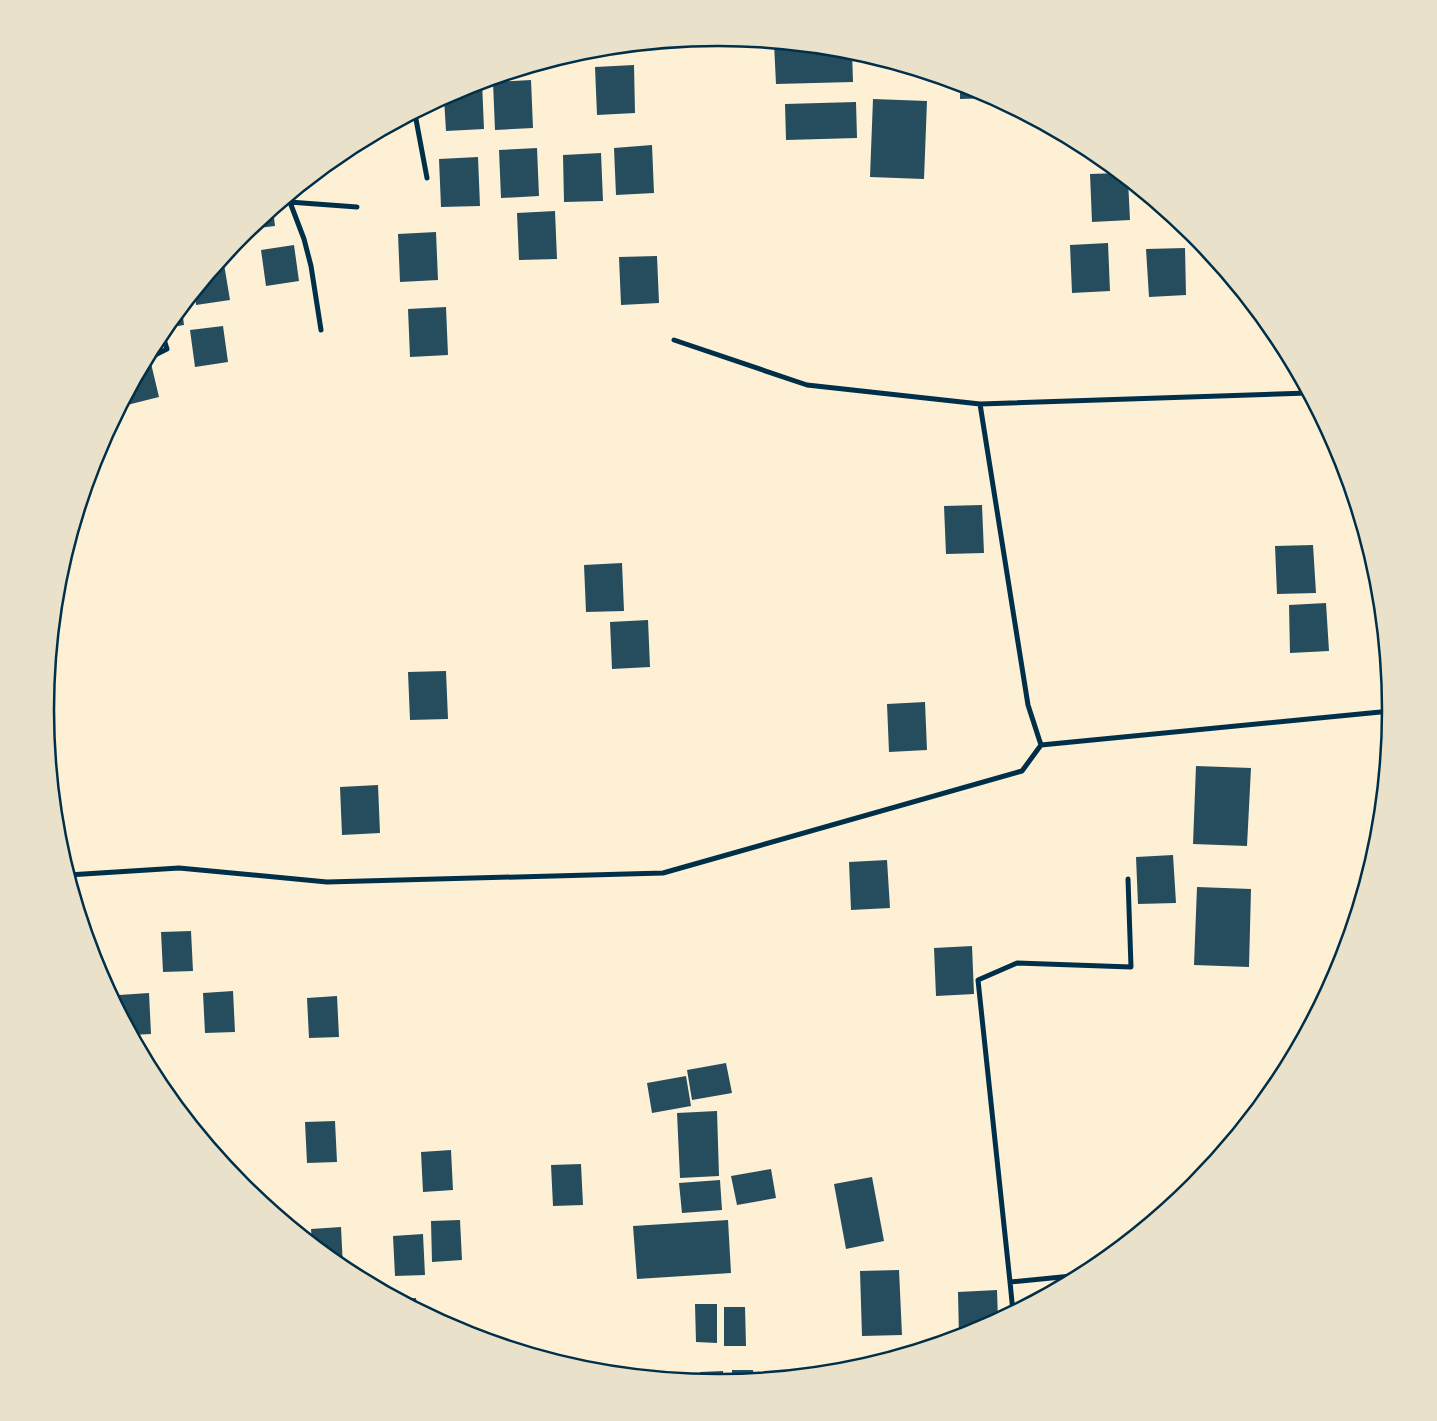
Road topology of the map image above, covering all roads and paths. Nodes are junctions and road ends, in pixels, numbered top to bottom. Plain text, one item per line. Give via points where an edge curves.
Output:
1 (415, 120) edge
2 (427, 178) dead end
3 (292, 202) edge
4 (290, 204) edge
5 (357, 207) dead end
6 (321, 330) dead end
7 (674, 340) dead end
8 (165, 343) edge
9 (158, 353) edge
10 (1302, 394) edge
11 (980, 404) junction
12 (1383, 712) edge
13 (1041, 745) junction
14 (75, 875) edge
15 (1128, 879) dead end
16 (1065, 1277) edge
17 (1010, 1282) junction
18 (1012, 1306) edge

1 - 2 street
3 - 5 street
4 - 6 street via 311,266
7 - 11 street via 807,385
8 - 9 street via 167,349
10 - 11 street
11 - 13 street via 1028,705
12 - 13 street
13 - 14 street via 1022,771 663,873 327,882 179,868
15 - 17 street via 1131,967 1018,963 978,980
16 - 17 street
17 - 18 street

